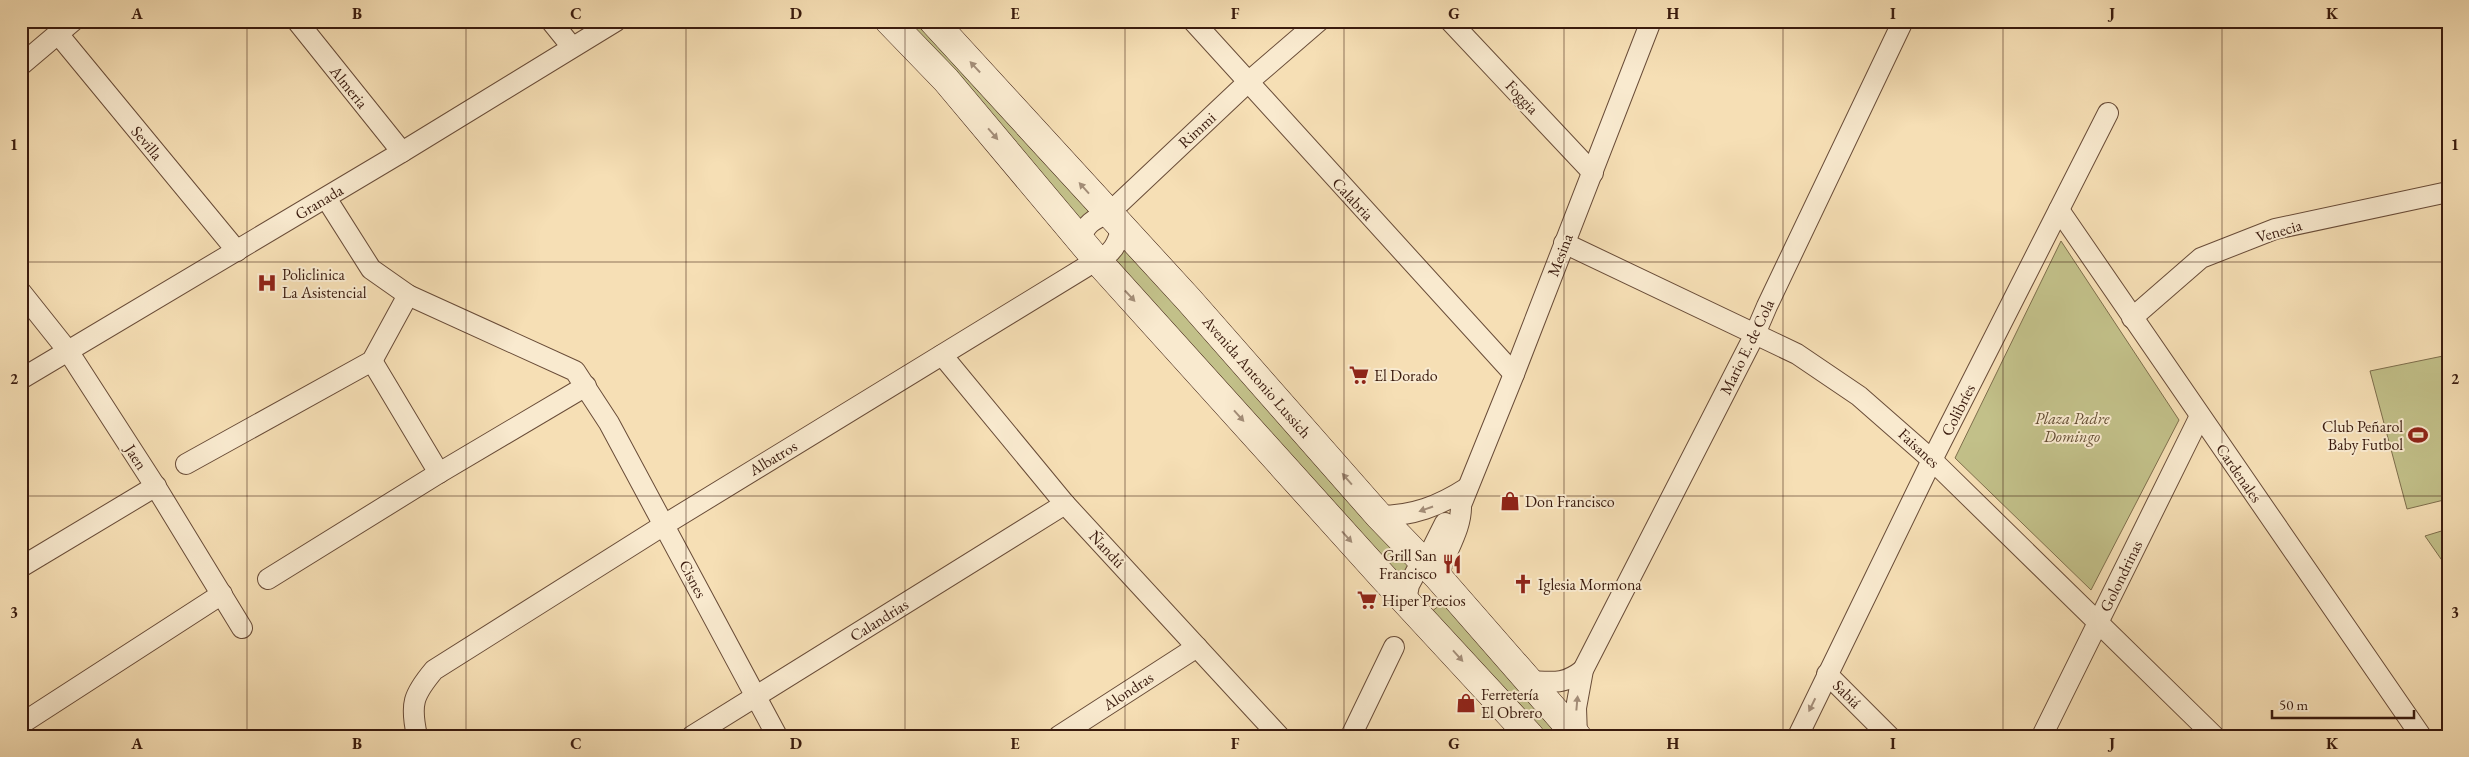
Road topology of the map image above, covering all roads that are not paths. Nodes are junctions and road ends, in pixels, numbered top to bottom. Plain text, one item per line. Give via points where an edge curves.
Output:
1 (73, 21) edge
2 (297, 21) edge
3 (551, 21) edge
4 (616, 21) edge
5 (889, 21) edge
6 (934, 21) edge
7 (1193, 21) edge
8 (1319, 21) edge
9 (1450, 21) edge
10 (1651, 21) edge
11 (1903, 21) edge
12 (58, 34) junction
13 (572, 47) junction
14 (21, 65) edge
15 (1247, 83) junction
16 (2108, 114) dead end
17 (402, 152) junction
18 (1593, 173) junction
19 (2448, 192) edge
20 (326, 198) junction
21 (2059, 210) junction
22 (1115, 221) junction
23 (1080, 239) junction
24 (1564, 243) junction
25 (237, 251) junction
26 (1097, 260) junction
27 (21, 292) edge
28 (408, 295) junction
29 (2132, 318) junction
30 (1755, 334) junction
31 (68, 351) junction
32 (942, 356) junction
33 (372, 361) junction
34 (1514, 374) junction
35 (21, 379) edge
36 (586, 386) junction
37 (2200, 416) junction
38 (1932, 460) junction
39 (186, 464) dead end
40 (439, 472) junction
41 (156, 486) junction
42 (1464, 496) junction
43 (1065, 504) junction
44 (1379, 516) junction
45 (664, 525) junction
46 (21, 567) edge
47 (1432, 570) junction
48 (268, 580) dead end
49 (222, 594) junction
50 (1406, 600) junction
51 (2097, 624) junction
52 (242, 628) dead end
53 (1394, 646) dead end
54 (1197, 647) junction
55 (1583, 670) junction
56 (1827, 674) junction
57 (1530, 681) junction
58 (756, 696) junction
59 (21, 724) edge
60 (417, 736) edge
61 (692, 736) edge
62 (777, 736) edge
63 (1059, 736) edge
64 (1279, 736) edge
65 (1351, 736) edge
66 (1530, 736) edge
67 (1577, 736) edge
68 (1798, 736) edge
69 (1889, 736) edge
70 (2042, 736) edge
71 (2214, 736) edge
72 (2421, 736) edge

1 - 12 street
2 - 17 street, Almeria
3 - 13 street
4 - 13 street, Granada
5 -> 23 main road via 946,80
22 -> 6 main road, Avenida Antonio Lussich
7 - 15 street, Calabria
8 - 15 street, Rimmi
9 - 18 street, Foggia
10 - 18 street, Mesina
11 - 30 street, Mario E. de Cola
12 - 14 street
12 - 25 street, Sevilla
13 - 17 street, Granada
15 - 22 street, Rimmi
15 - 34 street, Calabria
16 - 21 street, Colibríes
17 - 20 street, Granada
18 - 24 street, Mesina
19 - 29 street, Venecia via 2275,229 2201,258
20 - 25 street, Granada
20 - 28 street, Cisnes via 371,269
21 - 29 street, Cardenales
21 - 38 street, Colibríes
22 - 23 street, Rimmi via 1094,218 1084,228
22 - 26 street, Albatros via 1116,246 1108,256
44 -> 22 main road, Avenida Antonio Lussich
23 - 26 main road
24 - 30 street, Faisanes
24 - 34 street, Mesina
25 - 31 street, Granada
26 - 32 street, Albatros
26 -> 50 main road
27 - 31 street, Jaen
28 - 33 street
28 - 36 street, Cisnes via 575,371
29 - 37 street, Cardenales
30 - 38 street, Faisanes via 1797,354 1834,377
30 - 55 street, Mario E. de Cola
31 - 35 street, Granada
31 - 41 street, Jaen
32 - 43 street, Ñandú
32 - 45 street, Albatros
33 - 39 street
33 - 40 street
34 - 42 street, Mesina
36 - 40 street
36 - 45 street, Cisnes
37 - 51 street, Golondrinas
37 - 72 street, Cardenales
38 - 51 street, Faisanes
38 - 56 street, Colibríes
40 - 48 street
41 - 46 street
41 - 49 street, Jaen
42 -> 44 street via 1400,516
42 - 47 street, Mesina via 1461,518 1442,562
43 - 54 street, Ñandú
43 - 58 street, Calandrias
44 - 47 main road, Avenida Antonio Lussich
45 - 58 street, Cisnes
45 - 60 street, Albatros via 434,670 419,688 412,713
47 - 50 street, Mesina via 1418,568 1409,584
47 - 57 main road, Avenida Antonio Lussich
49 - 52 street, Jaen
49 - 59 street
50 -> 66 main road
51 - 70 street, Golondrinas
51 - 71 street, Faisanes
53 - 65 street
54 - 63 street, Alondras
54 - 64 street, Ñandú
55 - 57 street via 1570,680
67 -> 55 street, Mario E. de Cola via 1576,708
56 -> 68 street, Colibríes
56 - 69 street, Sabiá
57 - 67 main road, Avenida Antonio Lussich
58 - 61 street, Calandrias
58 - 62 street, Cisnes

